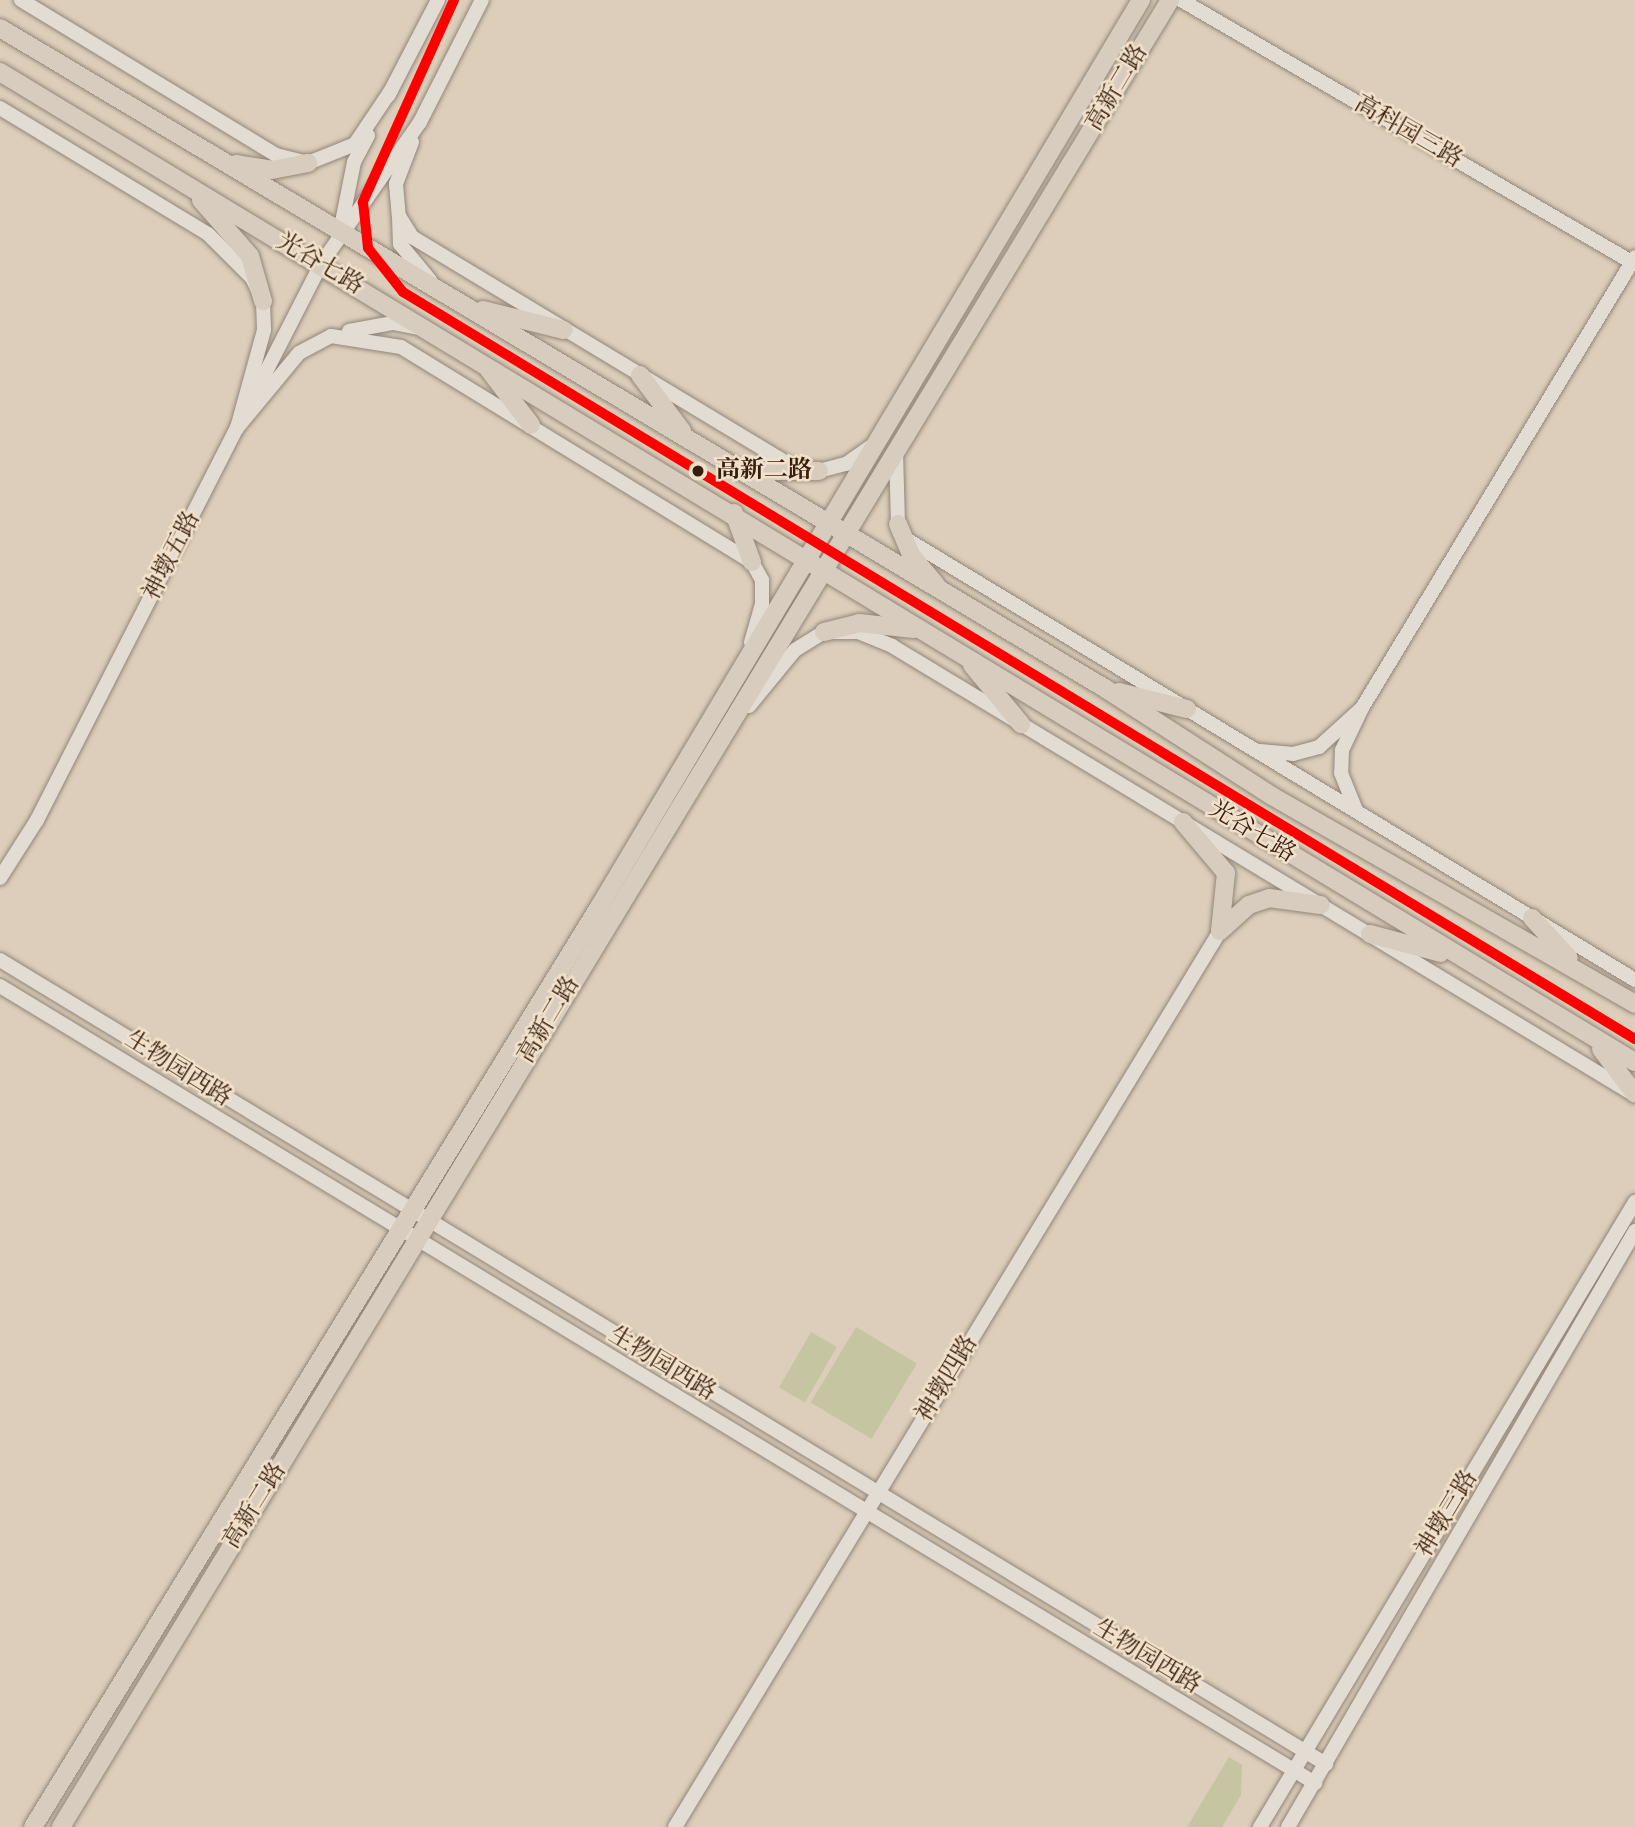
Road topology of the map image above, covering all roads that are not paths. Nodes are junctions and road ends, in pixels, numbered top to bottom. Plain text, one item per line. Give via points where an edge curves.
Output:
1 (21, 0) edge
2 (438, 0) edge
3 (482, 0) edge
4 (1141, 0) edge
5 (1170, 0) edge
6 (1181, 0) edge
7 (0, 27) edge
8 (0, 72) edge
9 (392, 89) junction
10 (0, 107) edge
11 (420, 122) junction
12 (223, 162) junction
13 (308, 163) junction
14 (184, 183) junction
15 (399, 216) junction
16 (340, 232) junction
17 (1634, 261) edge
18 (321, 264) junction
19 (440, 291) junction
20 (263, 301) junction
21 (464, 306) junction
22 (429, 329) junction
23 (564, 330) junction
24 (331, 336) junction
25 (482, 362) junction
26 (640, 375) junction
27 (531, 425) junction
28 (237, 429) junction
29 (688, 439) junction
30 (874, 444) junction
31 (896, 452) junction
32 (733, 466) junction
33 (819, 471) junction
34 (734, 513) junction
35 (826, 524) junction
36 (898, 524) junction
37 (845, 537) junction
38 (806, 557) junction
39 (752, 562) junction
40 (825, 569) junction
41 (949, 597) junction
42 (926, 631) junction
43 (824, 632) junction
44 (963, 654) junction
45 (736, 677) junction
46 (1106, 689) junction
47 (1362, 708) junction
48 (1187, 709) junction
49 (1021, 724) junction
50 (1257, 751) junction
51 (705, 759) junction
52 (1357, 811) junction
53 (1183, 822) junction
54 (0, 878) edge
55 (1321, 905) junction
56 (1532, 918) junction
57 (1220, 931) junction
58 (1370, 934) junction
59 (1461, 958) junction
60 (0, 960) edge
61 (1581, 971) junction
62 (1635, 980) edge
63 (0, 986) edge
64 (1635, 1004) edge
65 (1584, 1031) junction
66 (1635, 1062) edge
67 (1635, 1095) edge
68 (1635, 1202) edge
69 (411, 1212) junction
70 (428, 1222) junction
71 (399, 1231) junction
72 (1635, 1231) edge
73 (416, 1241) junction
74 (876, 1494) junction
75 (865, 1514) junction
76 (1305, 1752) junction
77 (1326, 1764) junction
78 (1294, 1771) junction
79 (1315, 1783) junction
80 (33, 1827) edge
81 (61, 1827) edge
82 (675, 1827) edge
83 (1260, 1827) edge
84 (1288, 1827) edge

1 - 13 street via 276,155
2 - 9 street, 神墩五路
3 - 11 street, 神墩五路
4 - 30 main road, 高新二路
5 - 31 main road, 高新二路
6 - 17 street, 高科园三路
7 - 12 main road, 光谷七路
8 - 14 main road, 光谷七路
9 - 13 street via 355,144
9 - 16 street, 神墩五路 via 354,162
10 - 20 street via 216,240 252,278
11 - 15 street via 396,184
11 - 16 street, 神墩五路
12 - 13 main road via 272,170
12 - 16 main road, 光谷七路
14 - 18 main road, 光谷七路
14 - 20 main road via 250,256
15 - 19 street via 400,244
15 - 23 street via 412,237
16 - 18 street, 神墩五路
16 - 19 main road, 光谷七路
17 - 47 street
18 - 22 main road, 光谷七路
18 - 28 street, 神墩五路
19 - 21 main road, 光谷七路
20 - 28 street via 264,330
21 - 23 main road
21 - 29 main road, 光谷七路
22 - 24 street via 393,323
22 - 25 main road, 光谷七路
23 - 26 street
24 - 27 street via 401,347
24 - 28 street via 299,353
25 - 27 main road
25 - 34 main road, 光谷七路
26 - 29 main road
26 - 33 street via 790,465
27 - 39 street
28 - 54 street, 神墩五路 via 44,808
29 - 32 main road, 光谷七路
30 - 33 street via 846,464
30 - 35 main road, 高新二路
31 - 36 street
31 - 37 main road, 高新二路
32 - 33 main road via 760,475
32 - 35 main road, 光谷七路
34 - 38 main road, 光谷七路
34 - 39 main road
35 - 37 main road, 光谷七路
35 - 38 main road, 高新二路
36 - 41 main road via 911,555
36 - 48 street via 906,538
37 - 40 main road, 高新二路
37 - 41 main road, 光谷七路
38 - 40 main road, 光谷七路
38 - 45 main road, 高新二路
39 - 45 street via 762,580 762,604
40 - 42 main road, 光谷七路
40 - 51 main road, 高新二路
41 - 46 main road, 光谷七路
42 - 43 main road via 859,623
42 - 44 main road, 光谷七路
43 - 49 street via 858,632 892,646
43 - 51 street via 795,650
44 - 49 main road
44 - 59 main road, 光谷七路
45 - 69 main road, 高新二路
46 - 48 main road
46 - 61 main road, 光谷七路 via 1272,796
47 - 50 street via 1320,747 1293,754
47 - 52 street via 1342,750 1344,783
48 - 50 street
49 - 53 street
50 - 52 street
51 - 70 main road, 高新二路
52 - 56 street
53 - 55 street
53 - 57 main road via 1226,873
55 - 57 main road via 1269,898 1249,905
55 - 58 street
56 - 61 main road
56 - 62 street
57 - 74 street, 神墩四路
58 - 59 main road
58 - 67 street
59 - 65 main road, 光谷七路
60 - 69 street, 生物园西路
61 - 64 main road, 光谷七路
63 - 71 street, 生物园西路
65 - 66 main road, 光谷七路
65 - 67 main road
68 - 76 street, 神墩三路
69 - 70 street, 生物园西路
69 - 71 main road, 高新二路
70 - 73 main road, 高新二路
70 - 74 street, 生物园西路
71 - 73 street, 生物园西路
71 - 80 main road, 高新二路
72 - 77 street, 神墩三路
73 - 75 street, 生物园西路
73 - 81 main road, 高新二路
74 - 75 street, 神墩四路
74 - 76 street, 生物园西路
75 - 78 street, 生物园西路
75 - 82 street, 神墩四路
76 - 77 street, 生物园西路
76 - 78 street, 神墩三路
77 - 79 street, 神墩三路
78 - 79 street, 生物园西路
78 - 83 street, 神墩三路
79 - 84 street, 神墩三路

